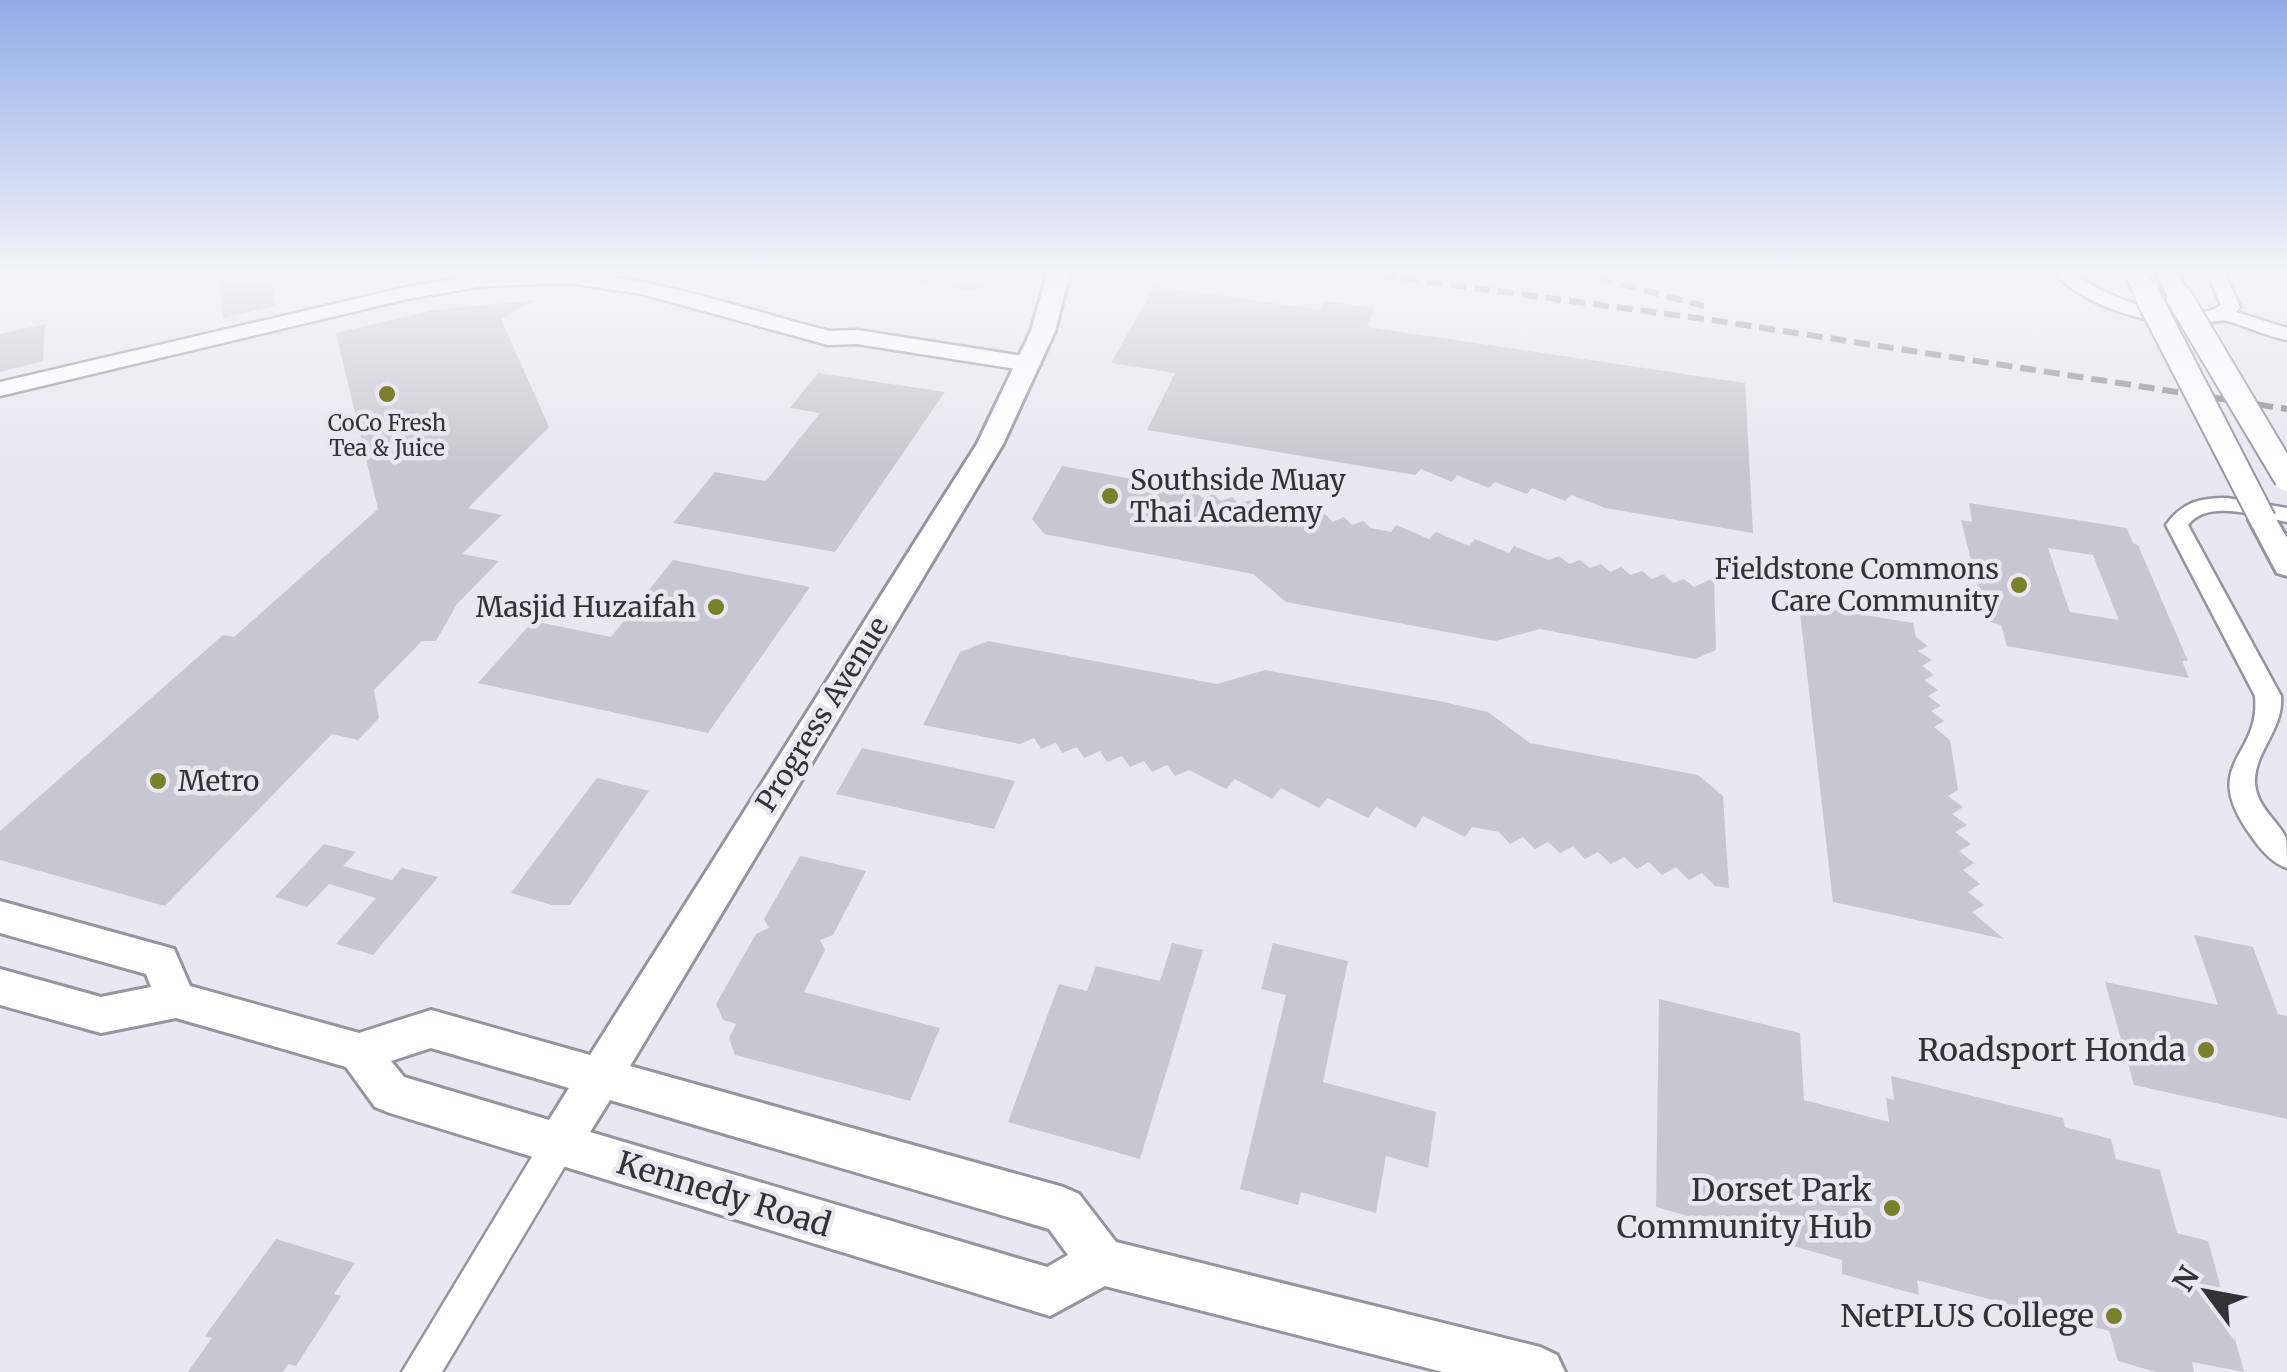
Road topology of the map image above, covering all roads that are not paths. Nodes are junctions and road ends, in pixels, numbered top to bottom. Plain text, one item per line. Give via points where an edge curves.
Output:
1 (223, 336) edge
2 (821, 336) edge
3 (1041, 336) edge
4 (2171, 336) edge
5 (2203, 336) edge
6 (1025, 371) junction
7 (0, 388) edge
8 (2287, 478) edge
9 (2275, 517) edge
10 (2287, 566) edge
11 (2287, 857) edge
12 (0, 917) edge
13 (0, 987) edge
14 (176, 1000) junction
15 (359, 1052) junction
16 (598, 1077) junction
17 (559, 1144) junction
18 (1102, 1262) junction
19 (421, 1372) edge
20 (1540, 1372) edge

1 - 7 street
2 - 6 street via 846,350
3 - 6 main road, Progress Avenue
4 - 9 main road, bridge
5 - 8 main road, bridge
6 - 16 main road, Progress Avenue via 990,444
9 - 10 main road
9 - 11 street via 2209,505 2192,509 2177,525 2268,696 2269,723 2241,779 2254,818
12 - 14 main road via 160,961
13 - 14 main road via 101,1015
14 - 15 main road
15 - 16 main road via 430,1028
15 - 17 main road, Kennedy Road via 390,1093
16 - 17 main road, Progress Avenue
16 - 18 main road via 1063,1210
17 - 18 main road, Kennedy Road via 1050,1292
17 - 19 street
18 - 20 main road

